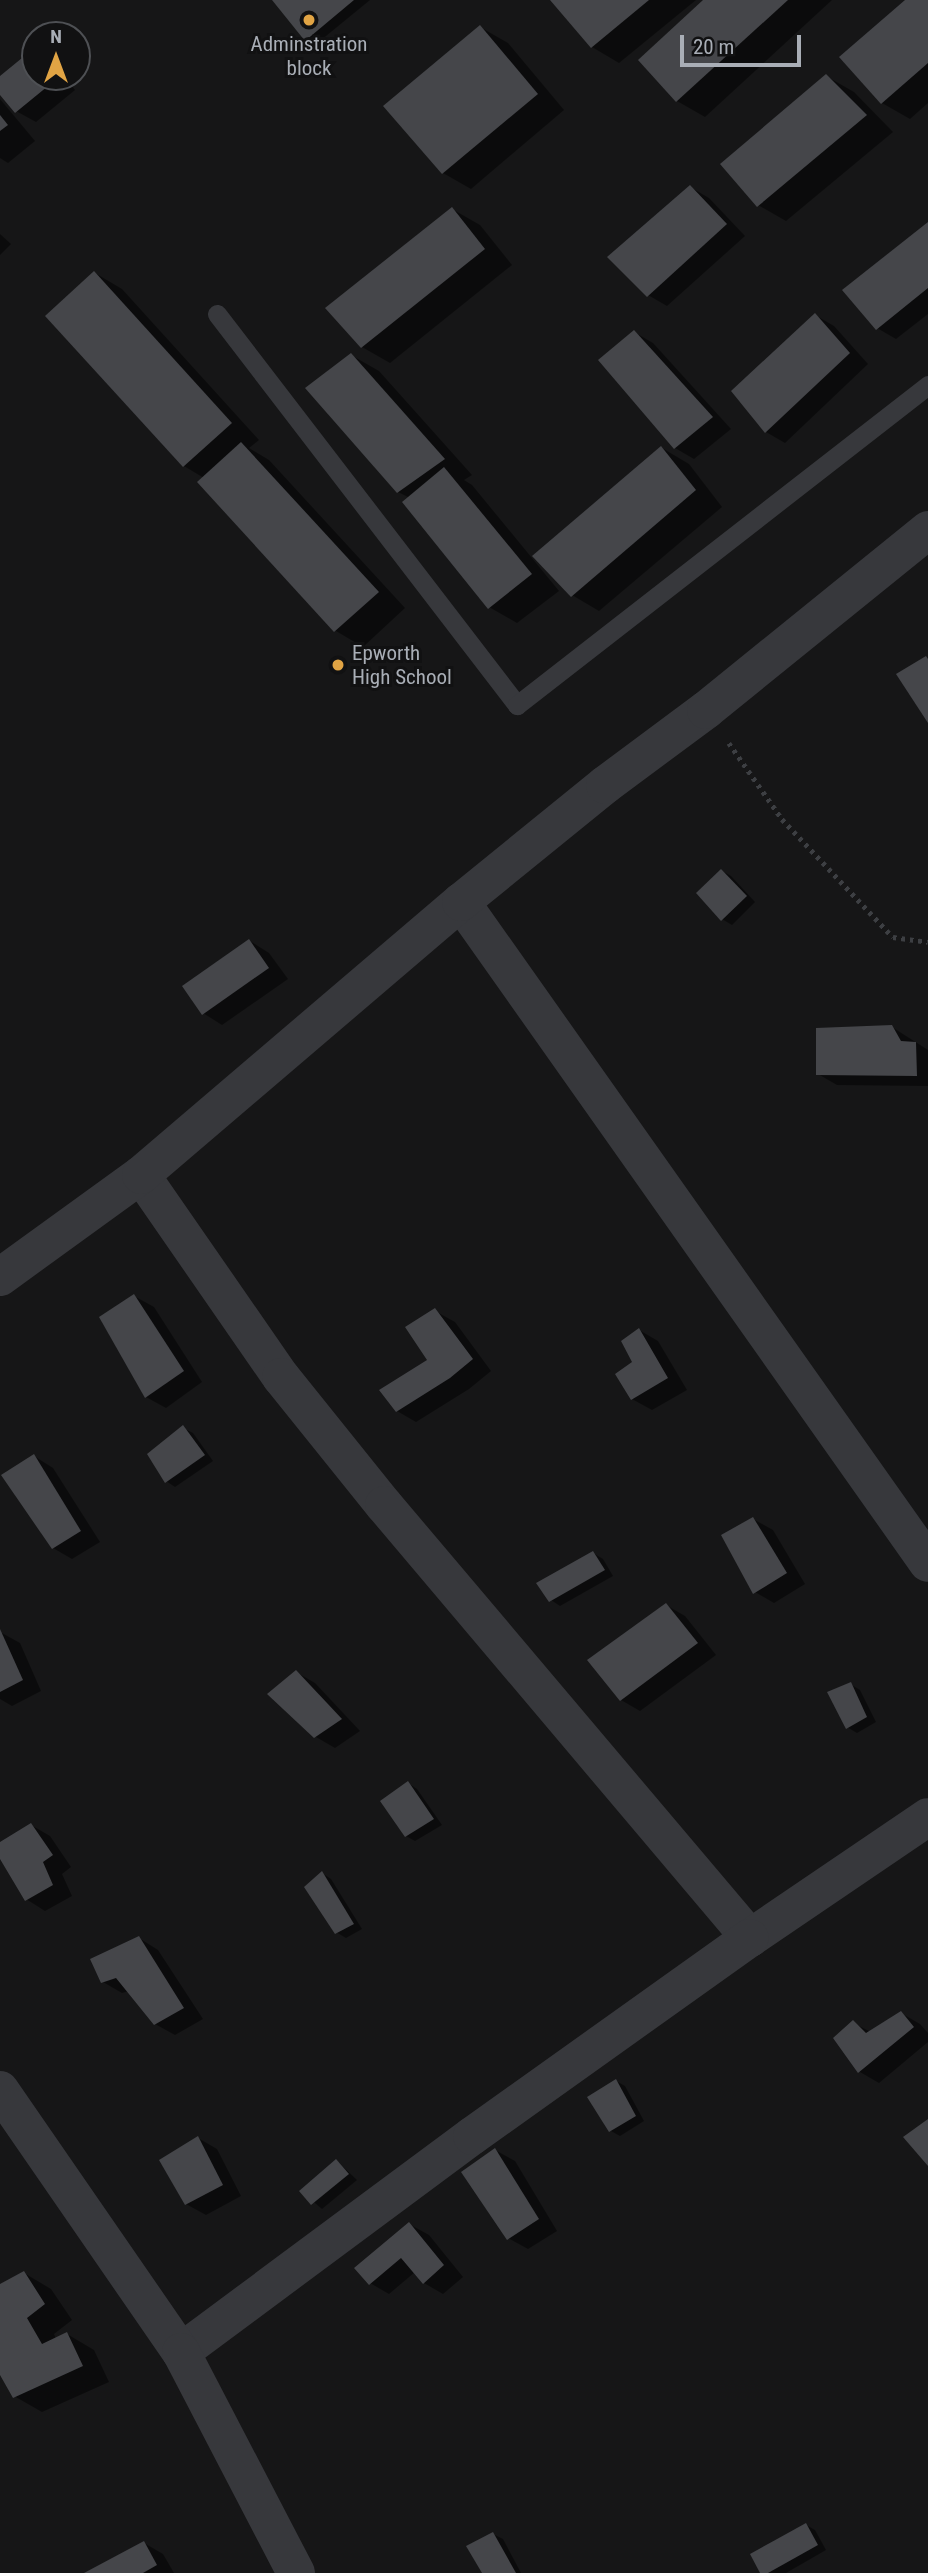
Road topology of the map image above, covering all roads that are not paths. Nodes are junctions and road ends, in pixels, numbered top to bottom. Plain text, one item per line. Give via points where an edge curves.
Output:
1 (217, 314) dead end
2 (928, 385) edge
3 (928, 530) edge
4 (461, 902) junction
5 (141, 1175) junction
6 (0, 1277) edge
7 (928, 1563) edge
8 (928, 1816) edge
9 (750, 1938) junction
10 (0, 2090) edge
11 (181, 2352) junction
12 (296, 2573) edge

1 - 2 lane via 517,705
3 - 4 street
4 - 5 street
4 - 7 street
5 - 6 street
5 - 9 street via 281,1377 384,1506
8 - 9 street
9 - 11 street via 471,2136
10 - 11 street
11 - 12 street

